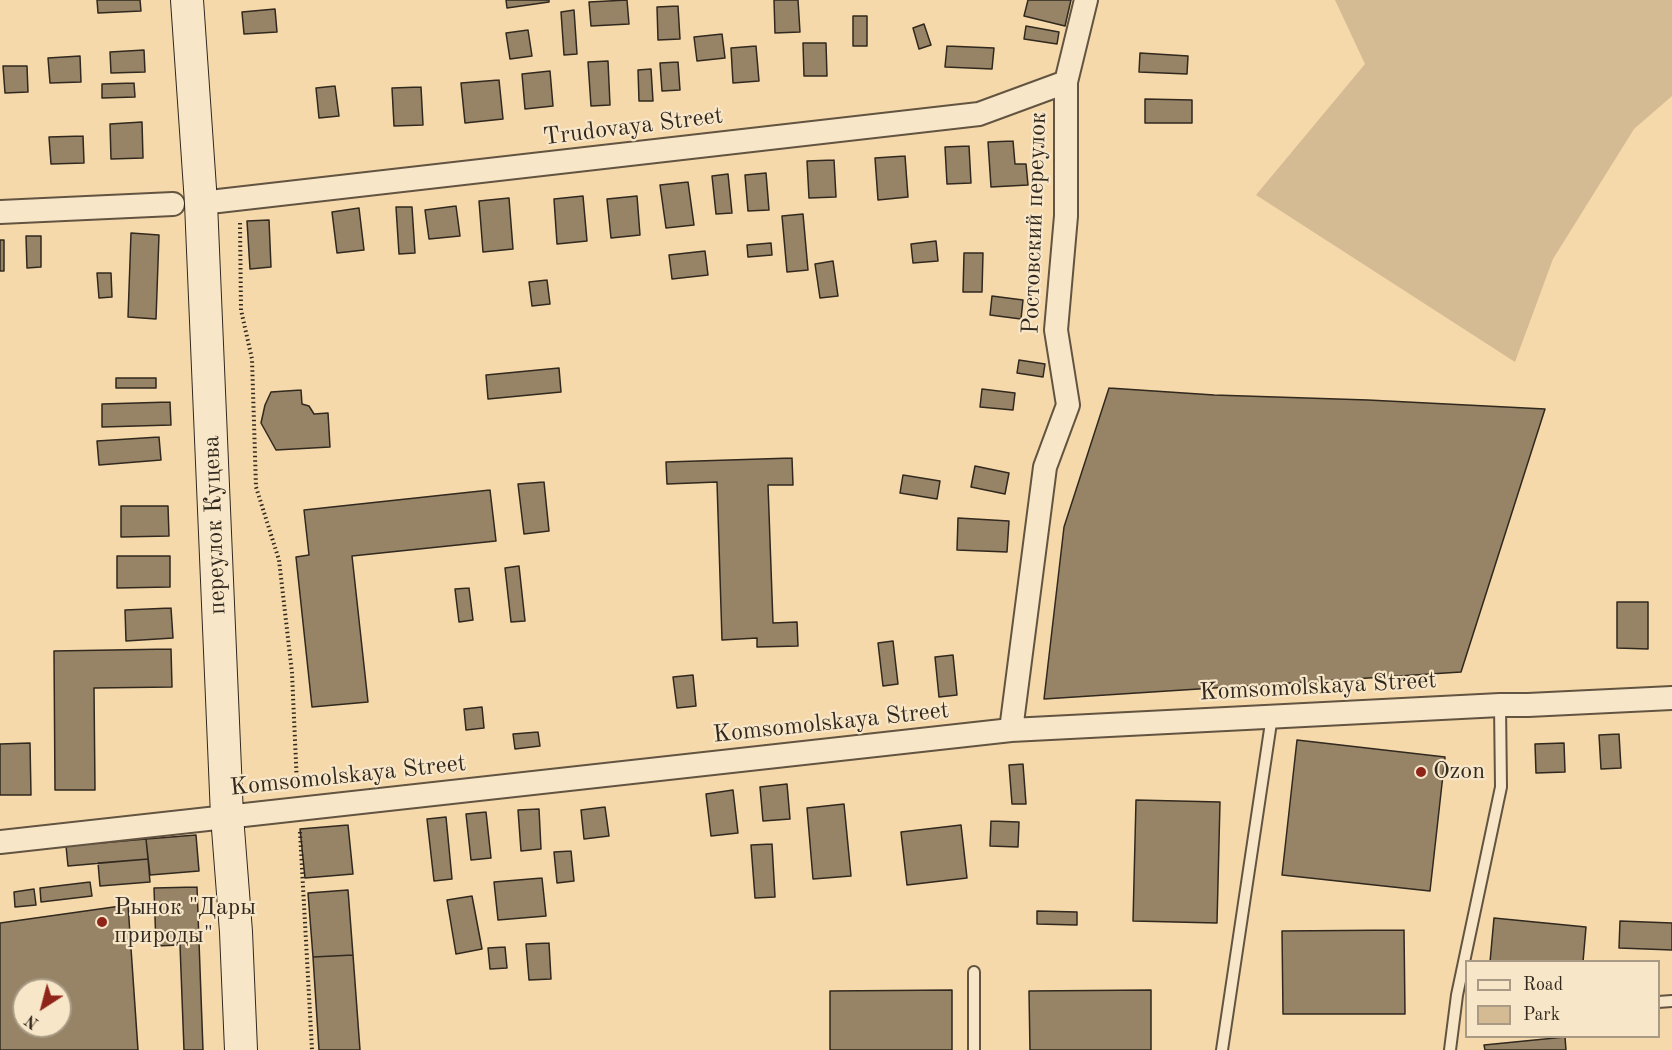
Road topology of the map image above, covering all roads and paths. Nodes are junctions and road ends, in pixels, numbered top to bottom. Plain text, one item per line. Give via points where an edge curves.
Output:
1 (186, 0) edge
2 (1086, 0) edge
3 (1066, 82) junction
4 (187, 204) junction
5 (0, 212) edge
6 (1672, 698) edge
7 (1500, 705) junction
8 (1272, 716) junction
9 (1011, 730) junction
10 (227, 816) junction
11 (300, 830) dead end
12 (0, 842) edge
13 (1469, 960) edge
14 (974, 972) dead end
15 (1465, 980) edge
16 (1462, 996) edge
17 (241, 1050) edge
18 (312, 1050) edge
19 (974, 1050) edge
20 (1222, 1050) edge
21 (1450, 1050) edge

1 - 4 street, переулок Куцева
2 - 3 street, Ростовский переулок
3 - 4 street, Trudovaya Street via 979,114
3 - 9 street, Ростовский переулок via 1066,216 1056,330 1068,405 1045,467
4 - 5 street, Trudovaya Street
4 - 10 street, переулок Куцева
6 - 7 street, Komsomolskaya Street
7 - 8 street, Komsomolskaya Street
7 - 13 lane via 1501,787
8 - 9 street, Komsomolskaya Street
8 - 20 lane
9 - 10 street, Komsomolskaya Street
10 - 12 street, Komsomolskaya Street
10 - 17 street, переулок Куцева
11 - 18 path
14 - 19 lane
15 - 16 lane
16 - 21 lane

